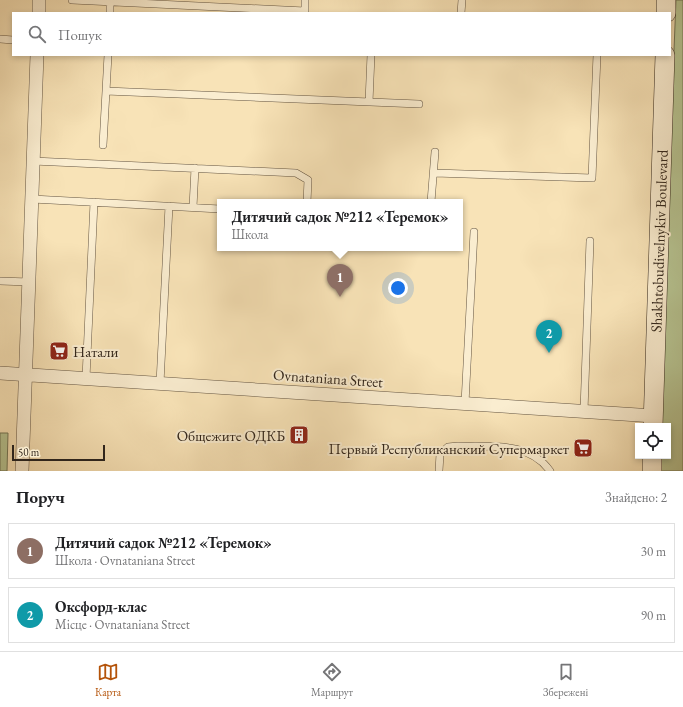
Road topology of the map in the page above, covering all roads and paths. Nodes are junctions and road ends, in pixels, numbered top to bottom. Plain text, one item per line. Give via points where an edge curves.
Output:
1 (39, 0) edge
2 (72, 0) edge
3 (305, 0) edge
4 (462, 0) edge
5 (666, 0) edge
6 (110, 2) junction
7 (39, 12) edge
8 (110, 12) edge
9 (461, 12) edge
10 (666, 12) edge
11 (0, 39) edge
12 (12, 40) edge
13 (37, 56) edge
14 (108, 56) edge
15 (371, 56) edge
16 (597, 56) edge
17 (665, 56) edge
18 (106, 91) junction
19 (369, 102) junction
20 (419, 104) dead end
21 (103, 145) dead end
22 (435, 152) dead end
23 (33, 161) junction
24 (195, 168) junction
25 (434, 173) junction
26 (32, 199) junction
27 (307, 199) edge
28 (431, 199) edge
29 (94, 202) junction
30 (169, 206) junction
31 (193, 207) junction
32 (217, 208) edge
33 (474, 232) dead end
34 (590, 241) dead end
35 (0, 281) edge
36 (29, 282) junction
37 (0, 373) edge
38 (26, 374) junction
39 (86, 378) junction
40 (160, 383) junction
41 (465, 403) junction
42 (584, 411) junction
43 (654, 421) edge
44 (652, 459) edge
45 (22, 471) edge
46 (439, 471) edge
47 (550, 471) edge
48 (652, 471) edge

1 - 7 street
2 - 6 lane
3 - 6 lane via 305,11
4 - 9 lane
5 - 10 main road
6 - 8 lane
11 - 12 lane
13 - 23 street
14 - 18 lane
15 - 19 lane
16 - 25 lane via 592,178
17 - 43 main road, Shakhtobudivelnykiv Boulevard
18 - 19 lane
18 - 21 lane
19 - 20 lane
22 - 25 lane
23 - 24 lane
23 - 26 street
24 - 27 lane via 296,173 308,180
24 - 31 lane
25 - 28 lane
26 - 29 lane
26 - 36 street
29 - 30 lane
29 - 39 lane
30 - 31 lane
30 - 40 lane
31 - 32 lane
33 - 41 lane
34 - 42 lane
35 - 36 lane
36 - 38 street
37 - 38 street, Ovnataniana Street
38 - 39 street, Ovnataniana Street
38 - 45 street
39 - 40 street, Ovnataniana Street
40 - 41 street, Ovnataniana Street
41 - 42 street, Ovnataniana Street
42 - 43 street, Ovnataniana Street
44 - 48 main road
46 - 47 lane via 440,454 448,448 458,446 519,449 538,458

